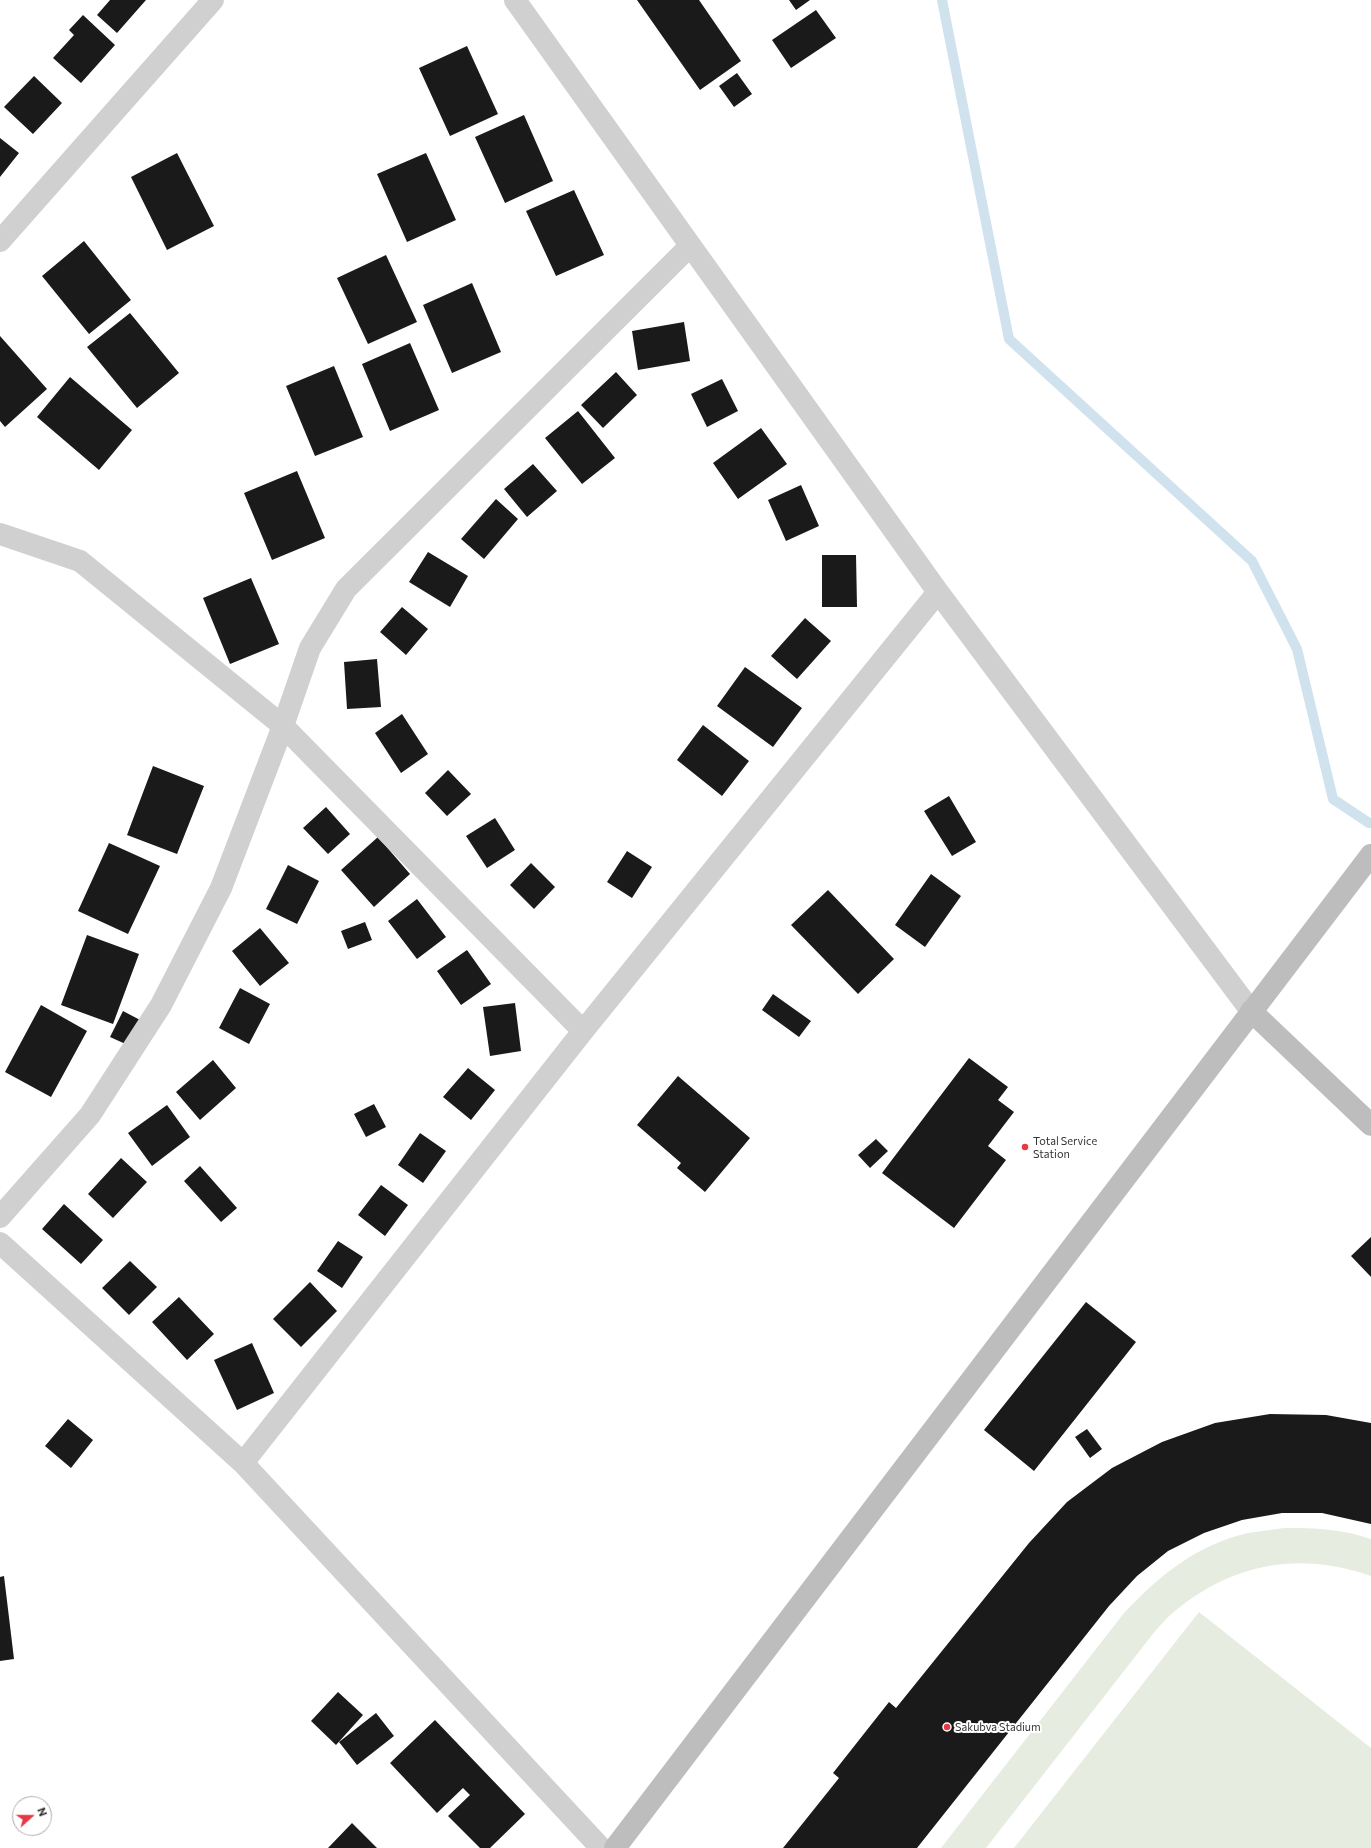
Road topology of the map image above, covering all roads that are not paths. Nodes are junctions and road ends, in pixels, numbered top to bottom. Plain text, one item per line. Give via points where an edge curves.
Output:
1 (213, 0) edge
2 (515, 0) edge
3 (0, 240) edge
4 (690, 246) junction
5 (0, 534) edge
6 (938, 592) junction
7 (283, 726) junction
8 (1371, 855) edge
9 (1251, 1011) junction
10 (584, 1031) junction
11 (1371, 1125) edge
12 (0, 1217) edge
13 (0, 1243) edge
14 (243, 1463) junction
15 (601, 1848) edge
16 (615, 1848) edge

1 - 3 street
2 - 4 street
4 - 6 street
4 - 7 street via 346,589 310,648
5 - 7 street via 80,561
6 - 9 street
6 - 10 street
7 - 10 street
7 - 12 street via 221,888 161,1005 90,1115
8 - 9 street
9 - 11 street
9 - 16 street
10 - 14 street
13 - 14 street
14 - 15 street

